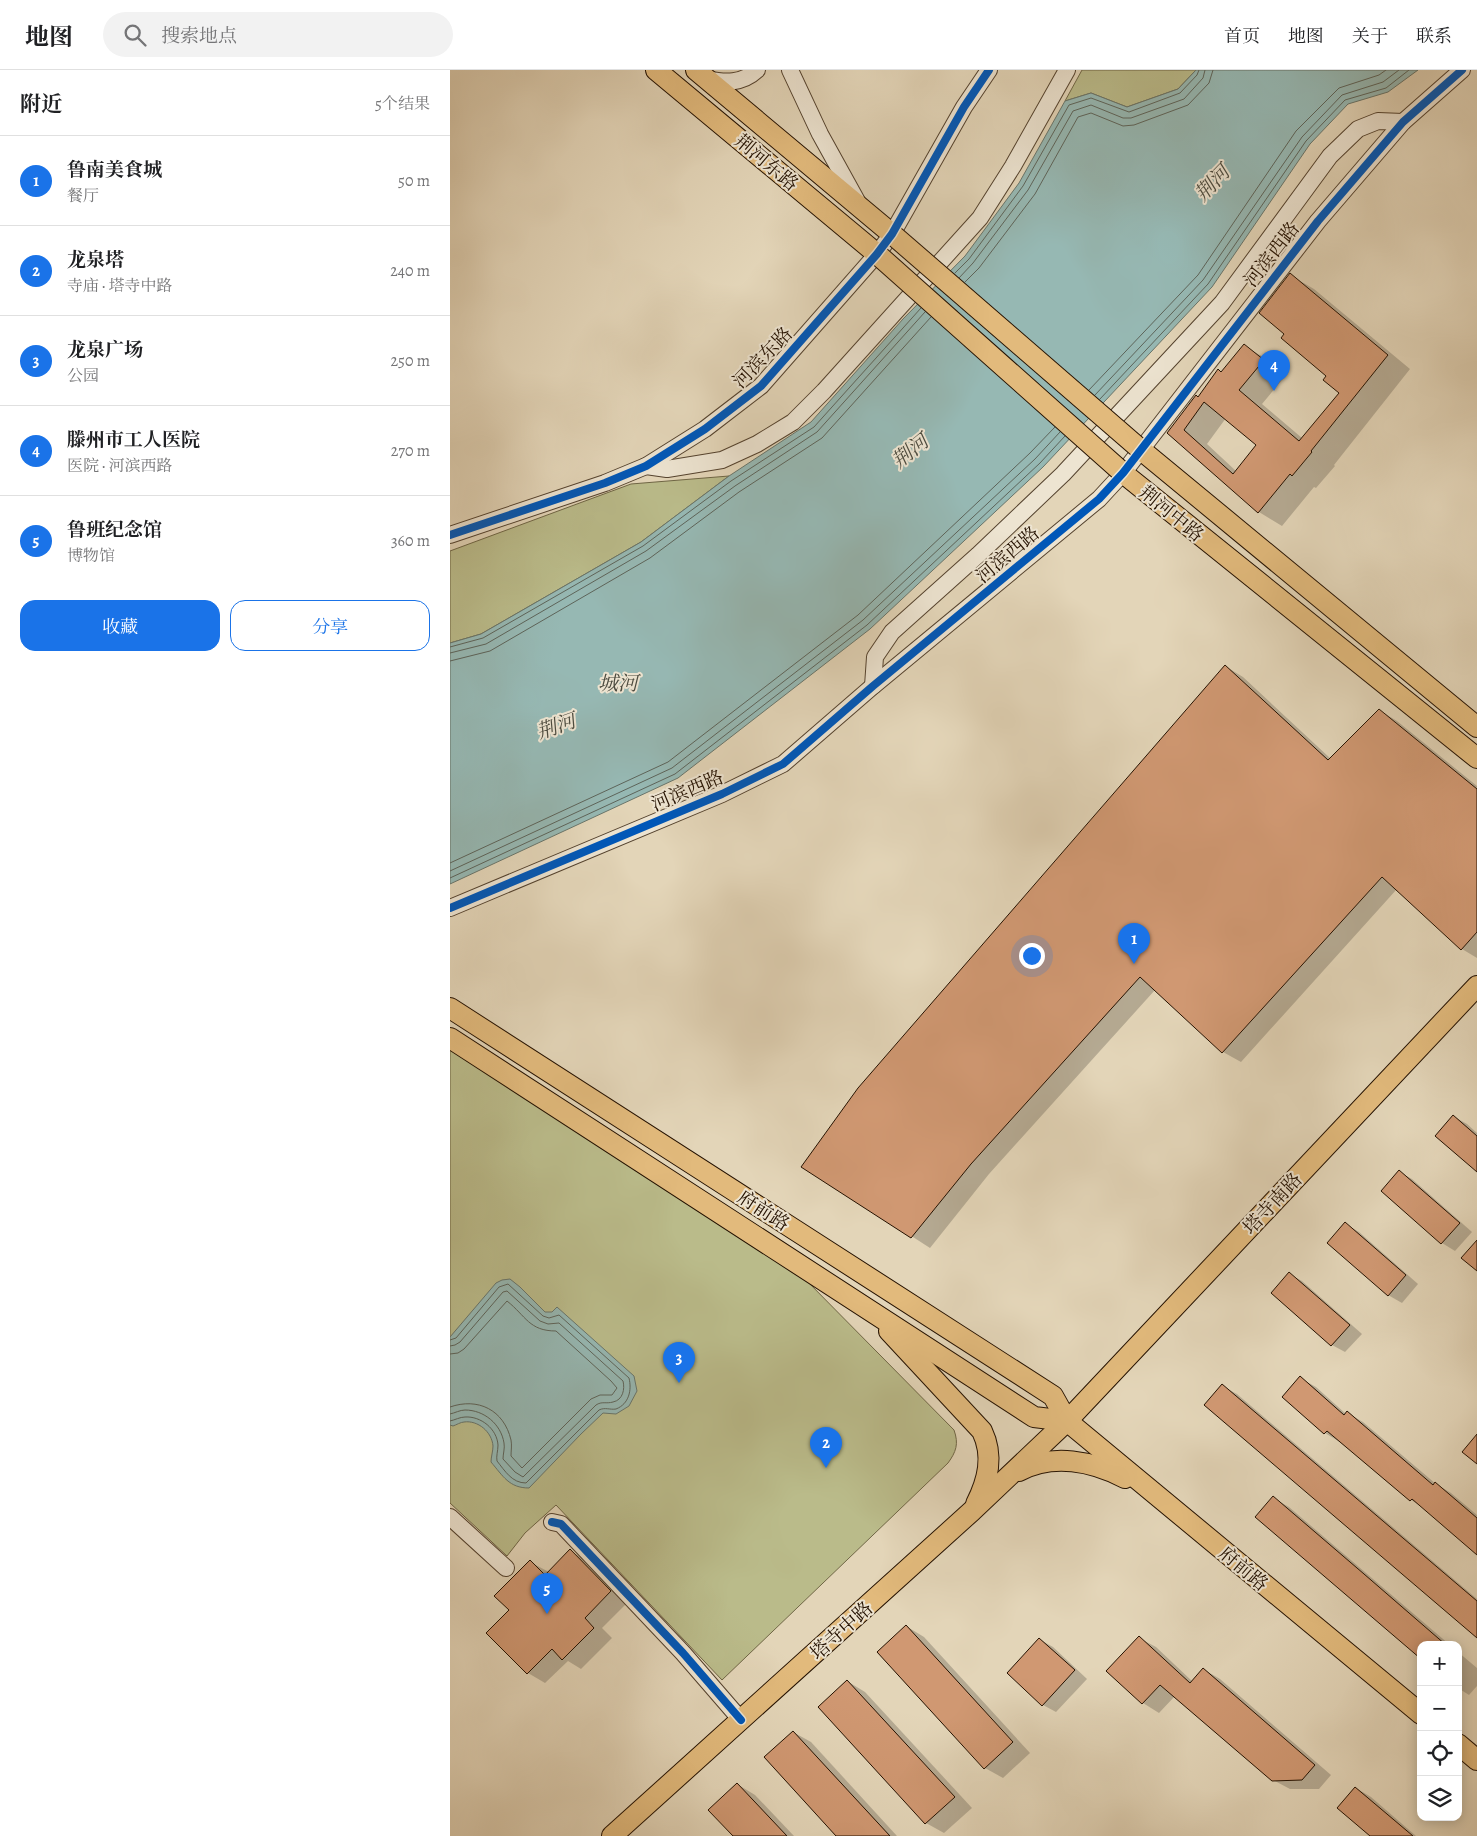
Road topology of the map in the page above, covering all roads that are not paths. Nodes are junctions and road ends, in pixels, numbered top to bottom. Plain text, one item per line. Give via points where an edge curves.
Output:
1 (656, 70) edge
2 (757, 70) edge
3 (790, 70) edge
4 (989, 70) edge
5 (1067, 70) edge
6 (1462, 70) edge
7 (701, 74) edge
8 (1403, 122) junction
9 (862, 210) junction
10 (892, 234) junction
11 (877, 254) junction
12 (1140, 449) junction
13 (646, 466) junction
14 (1123, 473) junction
15 (450, 536) edge
16 (873, 686) junction
17 (1477, 727) edge
18 (1477, 758) edge
19 (450, 908) edge
20 (1477, 986) edge
21 (450, 1008) edge
22 (450, 1038) edge
23 (867, 1308) junction
24 (1067, 1421) junction
25 (1005, 1480) junction
26 (1154, 1494) junction
27 (972, 1511) junction
28 (450, 1517) edge
29 (552, 1522) dead end
30 (506, 1568) dead end
31 (1417, 1711) edge
32 (741, 1720) junction
33 (1462, 1747) edge
34 (1477, 1760) edge
35 (612, 1836) edge

1 - 11 main road, 荆河东路
2 - 7 street via 738,81 722,82
3 - 9 street via 820,134
4 - 10 street, 河滨东路 via 964,107
5 - 13 street, 河滨东路 via 980,218 793,422 722,460 667,469
6 - 8 street, 河滨西路
7 - 9 main road, 荆河东路
8 - 12 street, 河滨西路 via 1318,220
8 - 16 street, 河滨西路 via 1378,121 1358,129 1330,156 1215,310 1064,474 892,632 875,657
9 - 10 main road, 荆河东路
10 - 11 street, 河滨东路
10 - 12 main road, 荆河中路, bridge
11 - 13 street, 河滨东路 via 761,386 706,429
11 - 14 main road, 荆河中路, bridge
12 - 14 street, 河滨西路
12 - 17 main road, 荆河中路
13 - 15 street, 河滨东路
14 - 16 street, 河滨西路 via 1099,499
14 - 18 main road, 荆河中路
16 - 19 street, 河滨西路 via 783,764 722,794
20 - 24 main road, 塔寺南路
21 - 24 main road, 府前路 via 1052,1396
22 - 23 main road, 府前路
23 - 24 main road, 府前路 via 1034,1416
23 - 27 main road via 982,1431 988,1443 989,1461 981,1493
24 - 25 main road, 塔寺中路
24 - 26 main road, 府前路
25 - 26 main road via 1038,1464 1081,1462 1118,1474
25 - 27 main road, 塔寺中路
26 - 31 main road, 府前路
27 - 32 main road, 塔寺中路
28 - 30 street
29 - 32 street via 561,1524
32 - 35 main road, 塔寺中路
33 - 34 main road

